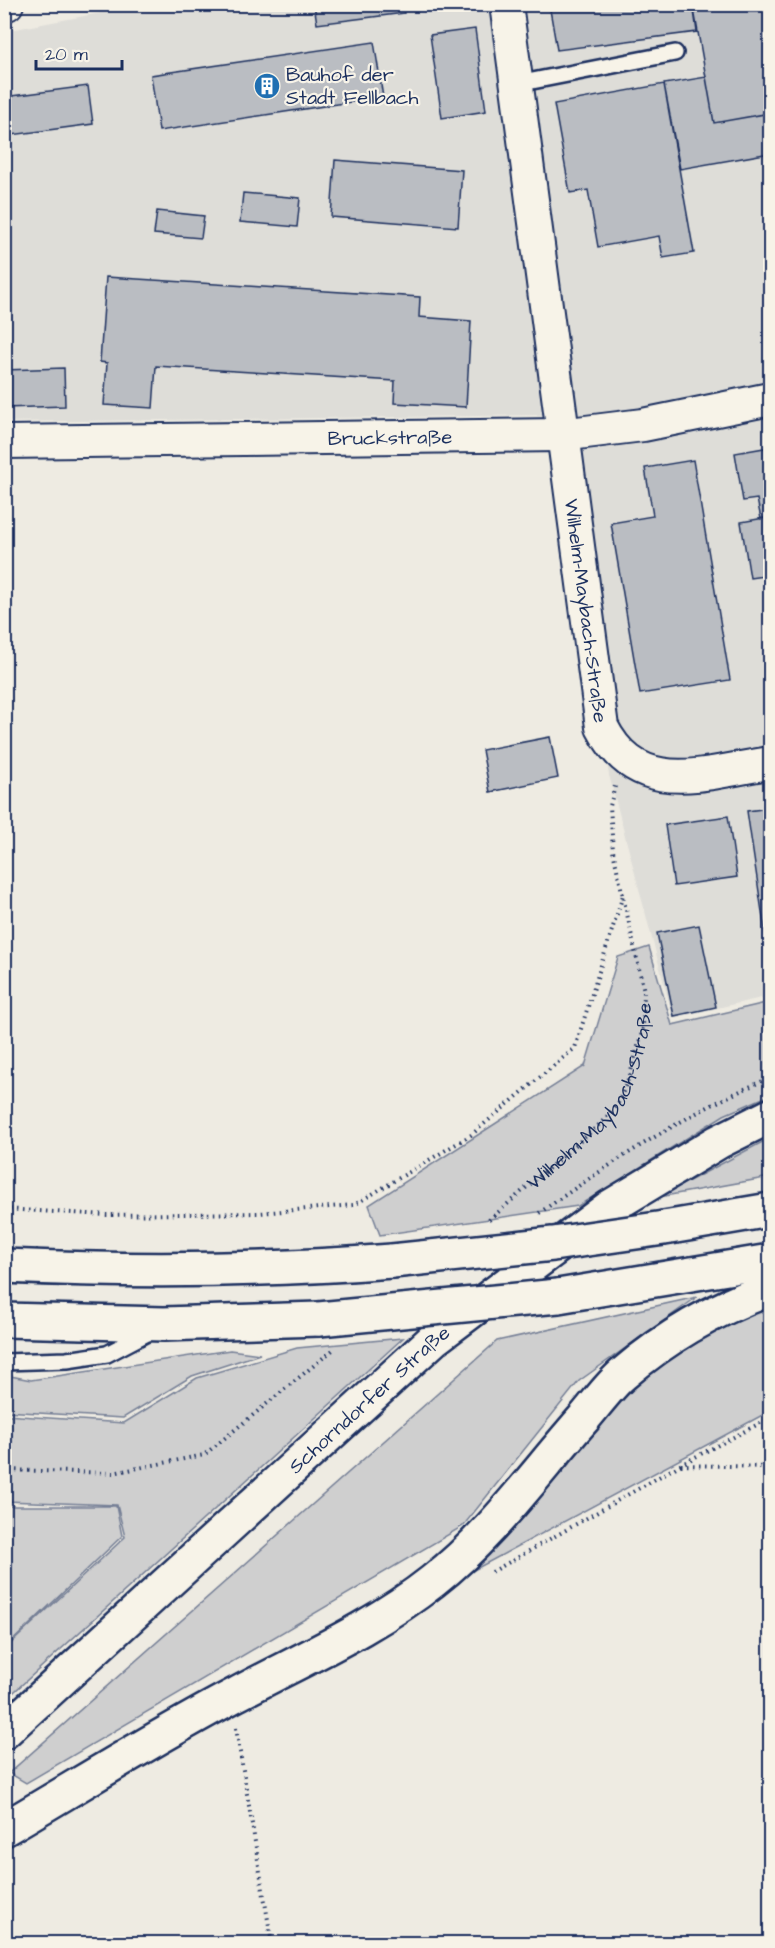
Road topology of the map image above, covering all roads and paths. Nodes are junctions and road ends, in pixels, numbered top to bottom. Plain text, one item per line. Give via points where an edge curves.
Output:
1 (506, 4) edge
2 (675, 53) dead end
3 (517, 84) junction
4 (771, 399) edge
5 (561, 435) junction
6 (4, 442) edge
7 (628, 762) junction
8 (771, 763) edge
9 (623, 895) junction
10 (771, 1116) edge
11 (4, 1209) edge
12 (771, 1210) edge
13 (484, 1224) dead end
14 (771, 1261) edge
15 (4, 1266) edge
16 (771, 1289) edge
17 (4, 1320) edge
18 (164, 1324) junction
19 (338, 1346) dead end
20 (4, 1362) edge
21 (771, 1418) edge
22 (771, 1467) edge
23 (4, 1470) edge
24 (236, 1724) dead end
25 (4, 1732) edge
26 (4, 1829) edge
27 (272, 1944) edge

1 - 3 street, Wilhelm-Maybach-Straße
2 - 3 lane
3 - 5 street, Wilhelm-Maybach-Straße
4 - 5 street, Bruckstraße via 643,425
5 - 6 street, Bruckstraße
5 - 7 street, Wilhelm-Maybach-Straße via 602,727
7 - 8 street via 669,777
7 - 9 path, Wilhelm-Maybach-Straße via 618,776 610,806 613,851
9 - 11 path via 575,1048 471,1135 354,1205 260,1213 108,1215
9 - 13 path, Wilhelm-Maybach-Straße via 644,992 643,1028 626,1085 618,1103 601,1123
10 - 25 main road, Schorndorfer Straße via 718,1142 610,1207 434,1339
12 - 15 main road, bridge via 553,1244 392,1261 193,1271
14 - 18 main road, bridge via 558,1296 320,1319
16 - 26 main road via 692,1325 621,1375 504,1516 432,1582 318,1652 235,1695
17 - 18 main road
18 - 20 lane via 107,1354
19 - 23 path via 204,1455 113,1473
21 - 22 path via 680,1465
24 - 27 path

